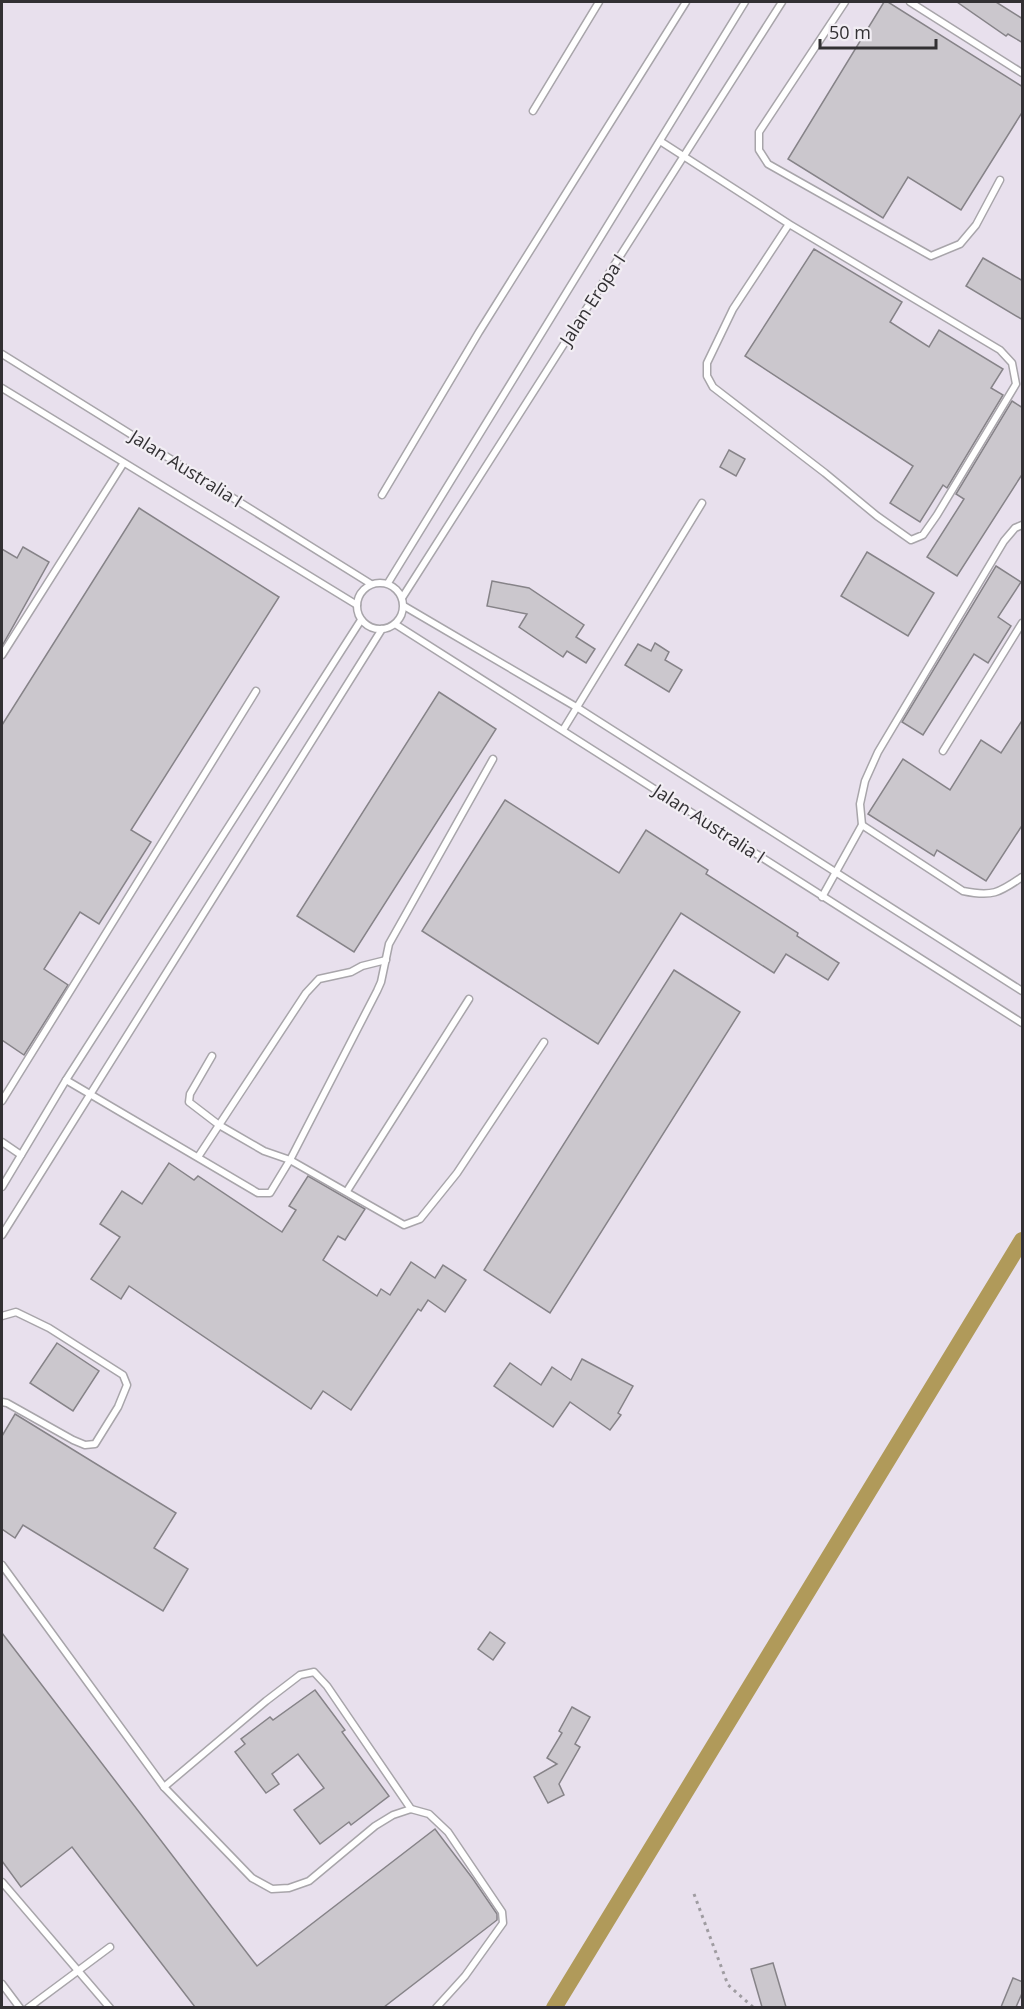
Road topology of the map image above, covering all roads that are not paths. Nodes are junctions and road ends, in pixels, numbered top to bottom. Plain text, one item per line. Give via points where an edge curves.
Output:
1 (599, 2) edge
2 (686, 2) edge
3 (745, 2) edge
4 (782, 2) edge
5 (845, 2) edge
6 (910, 2) edge
7 (1023, 73) edge
8 (533, 111) dead end
9 (660, 141) junction
10 (685, 156) junction
11 (1000, 180) dead end
12 (789, 224) junction
13 (2, 354) edge
14 (2, 388) edge
15 (123, 464) junction
16 (382, 495) dead end
17 (702, 503) dead end
18 (1023, 525) edge
19 (388, 583) junction
20 (370, 584) junction
21 (402, 598) junction
22 (357, 605) junction
23 (404, 606) junction
24 (361, 620) junction
25 (1023, 623) edge
26 (395, 624) junction
27 (382, 629) junction
28 (2, 655) edge
29 (256, 691) dead end
30 (578, 708) junction
31 (563, 729) junction
32 (943, 751) dead end
33 (493, 759) dead end
34 (862, 825) junction
35 (836, 873) junction
36 (1023, 877) edge
37 (822, 897) junction
38 (386, 960) junction
39 (1023, 990) edge
40 (469, 999) dead end
41 (1023, 1023) edge
42 (544, 1042) dead end
43 (212, 1056) dead end
44 (66, 1080) junction
45 (90, 1092) junction
46 (2, 1101) edge
47 (219, 1125) junction
48 (2, 1142) edge
49 (21, 1155) junction
50 (198, 1157) junction
51 (290, 1160) junction
52 (2, 1187) edge
53 (347, 1191) junction
54 (2, 1235) edge
55 (2, 1316) edge
56 (2, 1402) edge
57 (2, 1565) edge
58 (164, 1787) junction
59 (411, 1809) junction
60 (2, 1882) edge
61 (110, 1947) dead end
62 (78, 1970) junction
63 (2, 1984) edge
64 (20, 2007) edge
65 (28, 2007) edge
66 (110, 2007) edge
67 (436, 2007) edge

1 - 8 lane
2 - 16 lane
3 - 9 lane, Jalan Eropa I
4 - 10 lane, Jalan Eropa I
5 - 11 lane via 759,132 759,150 768,164 931,256 960,244 976,225
6 - 7 lane
9 - 10 lane
9 - 19 lane, Jalan Eropa I
10 - 12 lane
10 - 21 lane, Jalan Eropa I
12 - 12 lane via 1000,350 1012,363 1016,384 937,515 923,535 911,540 712,387 707,376 707,363 733,309
13 - 20 lane, Jalan Australia I
14 - 15 lane, Jalan Australia I
15 - 22 lane, Jalan Australia I
15 - 28 lane
17 - 30 lane
18 - 34 lane via 1004,541 878,752 865,781 860,804
19 - 20 lane
19 - 21 lane
20 - 22 lane via 361,592
21 - 23 lane
22 - 24 lane
23 - 26 lane
23 - 30 lane, Jalan Australia I
24 - 27 lane
24 - 44 lane
25 - 32 lane
26 - 27 lane
26 - 31 lane, Jalan Australia I
27 - 45 lane
29 - 46 lane
30 - 31 lane
30 - 35 lane, Jalan Australia I
31 - 37 lane, Jalan Australia I
33 - 38 lane via 389,944
34 - 35 lane
34 - 36 lane via 963,891 982,895 1002,891
35 - 37 lane
35 - 39 lane, Jalan Australia I
37 - 41 lane, Jalan Australia I
38 - 47 lane via 319,979
38 - 51 lane via 377,991
40 - 53 lane
42 - 53 lane via 457,1173 420,1219 404,1225
43 - 47 lane via 189,1102
44 - 45 lane
44 - 49 lane
45 - 50 lane
45 - 54 lane
47 - 50 lane
47 - 51 lane via 264,1151
48 - 49 lane
49 - 52 lane
50 - 51 lane via 265,1194 270,1193
51 - 53 lane
55 - 56 lane via 16,1312 49,1328 123,1375 128,1385 95,1444 73,1440
57 - 58 lane
58 - 59 lane via 252,1878 272,1889 309,1881 375,1826
58 - 59 lane via 266,1701 300,1675 314,1672
59 - 67 lane via 429,1814 448,1832 504,1917 465,1976
60 - 62 lane
61 - 62 lane
62 - 65 lane
62 - 66 lane
63 - 64 lane

